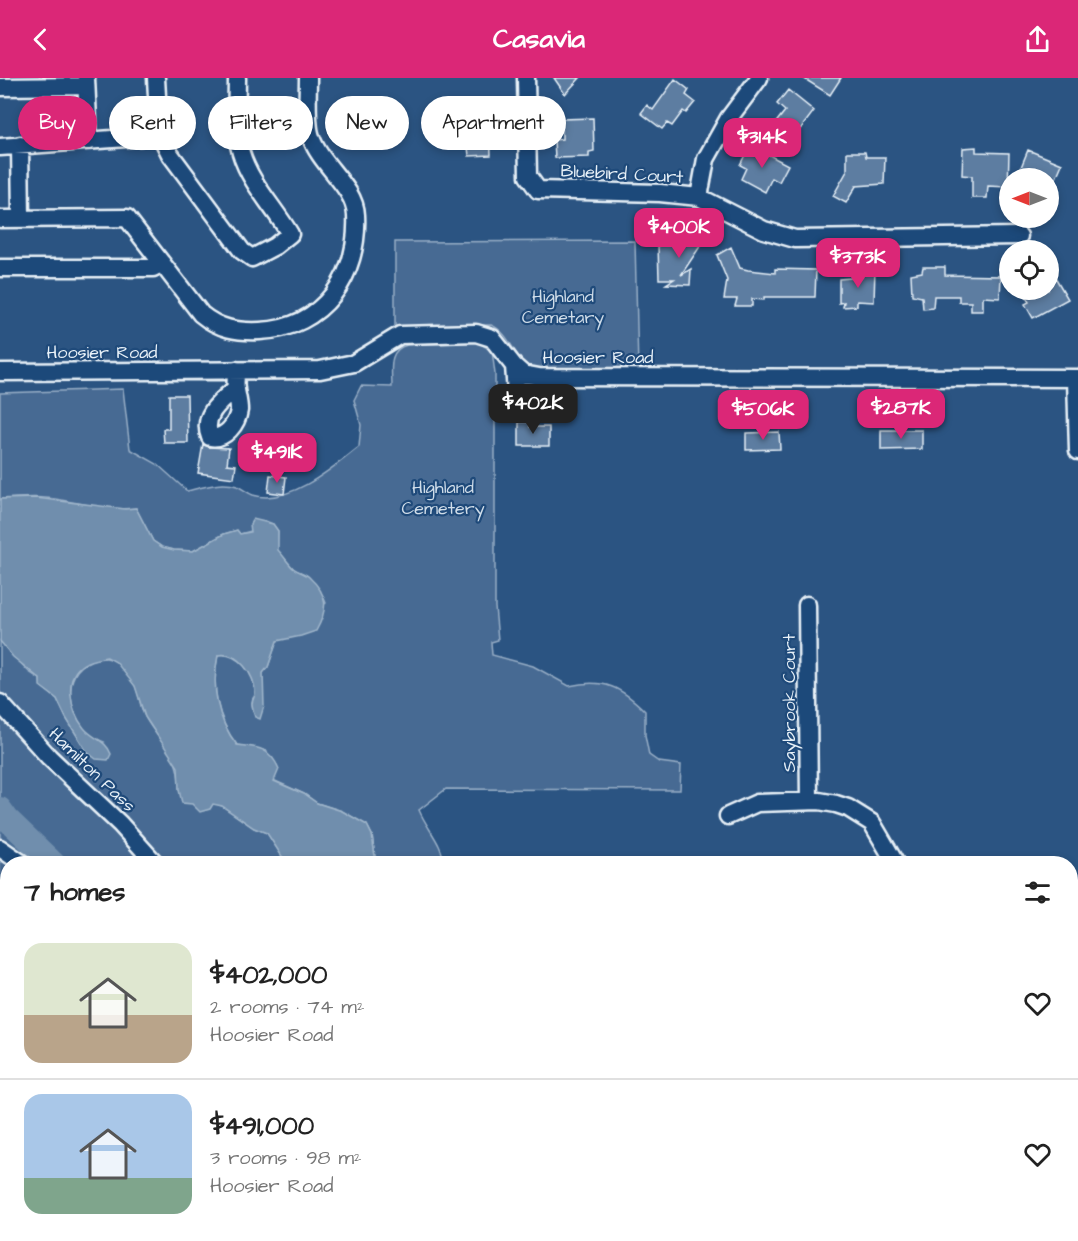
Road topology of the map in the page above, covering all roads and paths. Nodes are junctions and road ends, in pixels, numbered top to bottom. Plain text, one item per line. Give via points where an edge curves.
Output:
1 (156, 78) edge
2 (237, 78) edge
3 (308, 78) edge
4 (526, 78) edge
5 (759, 78) edge
6 (86, 82) edge
7 (0, 87) edge
8 (157, 96) edge
9 (18, 146) edge
10 (0, 147) edge
11 (20, 150) edge
12 (168, 150) edge
13 (699, 197) junction
14 (0, 219) edge
15 (21, 219) junction
16 (1019, 236) dead end
17 (162, 263) junction
18 (0, 268) edge
19 (514, 366) junction
20 (236, 370) junction
21 (0, 372) edge
22 (1077, 378) edge
23 (236, 388) dead end
24 (551, 410) dead end
25 (1078, 451) edge
26 (807, 605) dead end
27 (0, 703) edge
28 (809, 801) junction
29 (728, 816) dead end
30 (149, 856) edge
31 (892, 856) edge

1 - 8 street
2 - 12 street via 240,151 254,182 290,234 252,258 242,252
3 - 17 street via 310,136 319,155 354,199 356,237 349,268 337,291 324,305 292,325 276,330 229,330 201,314
4 - 13 street, Bluebird Court via 528,176 538,190
5 - 13 street via 729,118 706,159
6 - 7 street
9 - 10 street
11 - 15 street
13 - 16 street, Bluebird Court via 764,230 795,239
14 - 15 street
15 - 17 street via 127,218
17 - 18 street via 153,268
19 - 20 street, Hoosier Road via 492,338 476,333 400,335 366,357 336,368
19 - 22 street, Hoosier Road via 523,374 539,377
19 - 24 street via 517,407
20 - 21 street, Hoosier Road
20 - 23 street
22 - 25 street
26 - 28 street, Saybrook Court
27 - 30 street, Hamilton Pass
28 - 29 street via 757,803
28 - 31 street via 836,804 860,814 872,823

